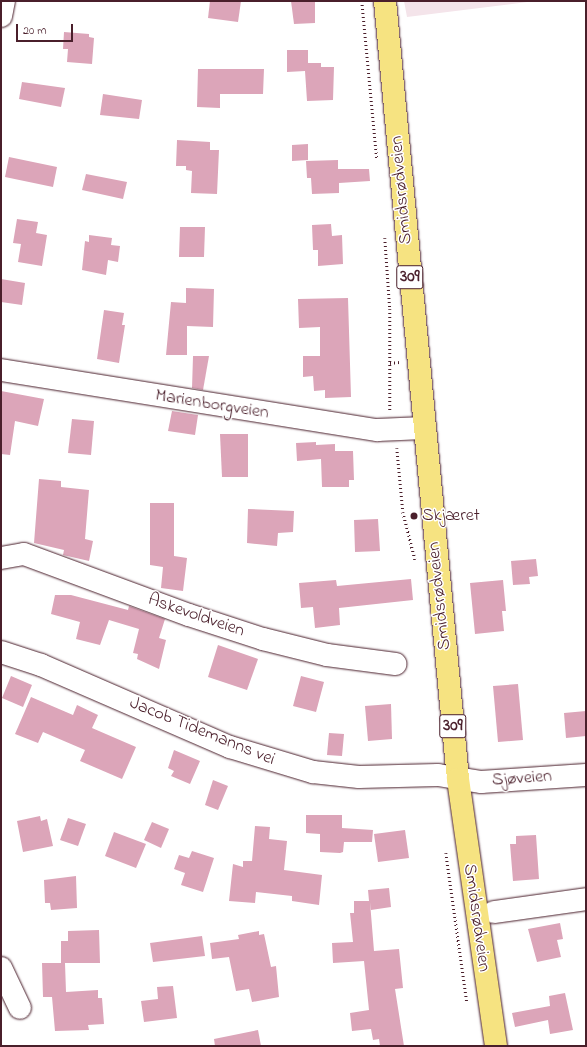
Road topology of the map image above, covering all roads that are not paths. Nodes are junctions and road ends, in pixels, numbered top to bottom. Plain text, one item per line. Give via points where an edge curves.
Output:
1 (4, 1) edge
2 (385, 1) edge
3 (1, 16) edge
4 (1, 370) edge
5 (424, 428) junction
6 (1, 558) edge
7 (1, 652) edge
8 (395, 664) dead end
9 (586, 775) edge
10 (458, 779) junction
11 (586, 899) edge
12 (494, 912) dead end
13 (1, 968) edge
14 (20, 1008) dead end
15 (496, 1046) edge

1 - 3 street
2 - 5 main road, Smidsrødveien / 309
4 - 5 street, Marienborgveien via 161,397 392,430
5 - 10 main road, Smidsrødveien / 309
6 - 8 street, Askevoldveien via 24,554 263,639 327,655
7 - 10 street, Jacob Tidemanns vei via 41,665 230,747 273,762 327,775 438,775
9 - 10 street, Sjøveien via 481,782
10 - 15 main road, Smidsrødveien / 309
11 - 12 street, Smidsrødveien
13 - 14 street

